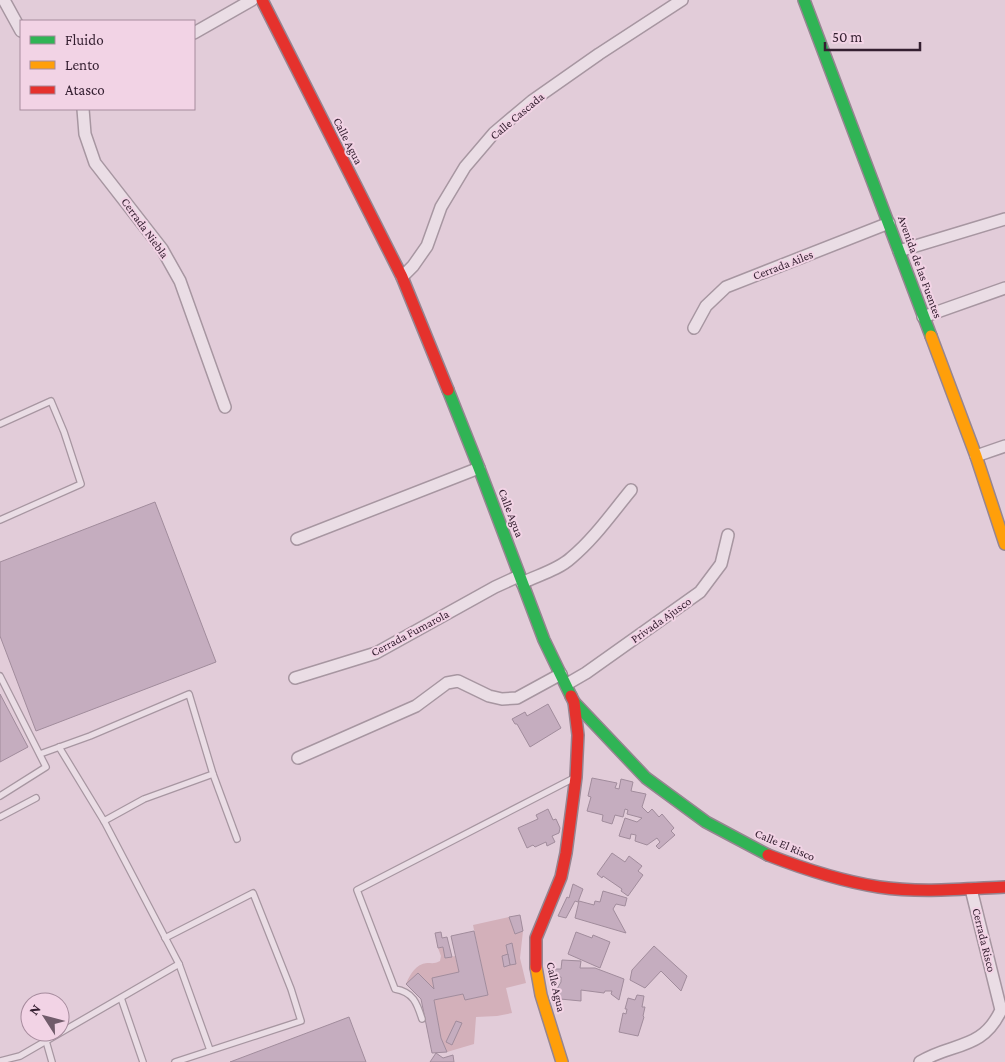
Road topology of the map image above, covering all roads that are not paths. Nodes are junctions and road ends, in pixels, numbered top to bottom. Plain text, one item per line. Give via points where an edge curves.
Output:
1 (4, 0) edge
2 (252, 0) edge
3 (262, 0) edge
4 (682, 0) edge
5 (804, 0) edge
6 (664, 5) edge
7 (20, 29) edge
8 (195, 32) edge
9 (83, 110) edge
10 (1005, 218) edge
11 (889, 224) junction
12 (899, 251) junction
13 (402, 277) junction
14 (1005, 288) edge
15 (923, 316) junction
16 (694, 328) dead end
17 (225, 407) dead end
18 (0, 424) edge
19 (1005, 446) edge
20 (976, 456) junction
21 (479, 468) junction
22 (631, 490) dead end
23 (0, 520) edge
24 (728, 535) dead end
25 (297, 539) dead end
26 (1005, 544) edge
27 (521, 579) junction
28 (0, 676) edge
29 (295, 678) dead end
30 (564, 679) junction
31 (574, 702) junction
32 (59, 747) junction
33 (40, 754) junction
34 (298, 758) dead end
35 (214, 774) junction
36 (576, 776) junction
37 (0, 796) edge
38 (36, 798) dead end
39 (0, 817) edge
40 (104, 821) junction
41 (237, 839) dead end
42 (1005, 887) edge
43 (971, 889) junction
44 (165, 938) junction
45 (178, 964) junction
46 (121, 998) junction
47 (422, 1019) dead end
48 (70, 1027) edge
49 (45, 1042) edge
50 (46, 1042) edge
51 (210, 1050) junction
52 (21, 1059) edge
53 (0, 1060) edge
54 (52, 1062) edge
55 (143, 1062) edge
56 (175, 1062) edge
57 (562, 1062) edge
58 (920, 1062) edge

1 - 7 street
2 - 8 street
3 - 13 street, Calle Agua
4 - 6 street, Calle Cascada
5 - 11 street, Avenida de las Fuentes
6 - 13 street, Calle Cascada via 532,101 494,133 465,166 442,207 426,246
9 - 17 street, Cerrada Niebla via 84,134 96,163 162,249 180,281
10 - 12 street
11 - 12 street, Avenida de las Fuentes
11 - 16 street, Cerrada Ailes via 726,287 706,306
12 - 15 street, Avenida de las Fuentes
13 - 21 street, Calle Agua
14 - 15 street
15 - 20 street, Avenida de las Fuentes
18 - 23 lane via 51,401 81,484
19 - 20 street
20 - 26 street, Avenida de las Fuentes
21 - 25 street
21 - 27 street, Calle Agua
22 - 27 street, Cerrada Fumarola via 571,559
24 - 30 street, Privada Ajusco via 721,564 700,592 586,673
27 - 29 street, Cerrada Fumarola via 495,587 376,653
27 - 30 street, Calle Agua via 544,640
28 - 33 lane
30 - 31 street, Calle Agua
30 - 34 street, Privada Ajusco via 518,698 502,699 458,681 447,683 416,706
31 - 36 street, Calle Agua via 578,735
31 - 43 street, Calle El Risco via 646,778 706,822 768,856 822,875 879,887
32 - 33 lane
32 - 35 lane via 189,694
32 - 40 lane
33 - 37 lane via 46,767
35 - 40 lane via 144,800
35 - 41 lane
36 - 47 lane via 357,890 396,989 415,1000
36 - 57 street, Calle Agua via 565,861 536,938 535,952 541,995
38 - 39 lane
40 - 44 lane
42 - 43 street, Calle El Risco
43 - 58 street, Cerrada Risco via 1000,1010 995,1022 983,1035
44 - 45 lane
44 - 51 lane via 253,894 266,925 301,1020
45 - 46 lane
45 - 51 lane
46 - 48 lane
46 - 55 lane
49 - 52 lane
50 - 54 lane
51 - 56 lane
52 - 53 lane

